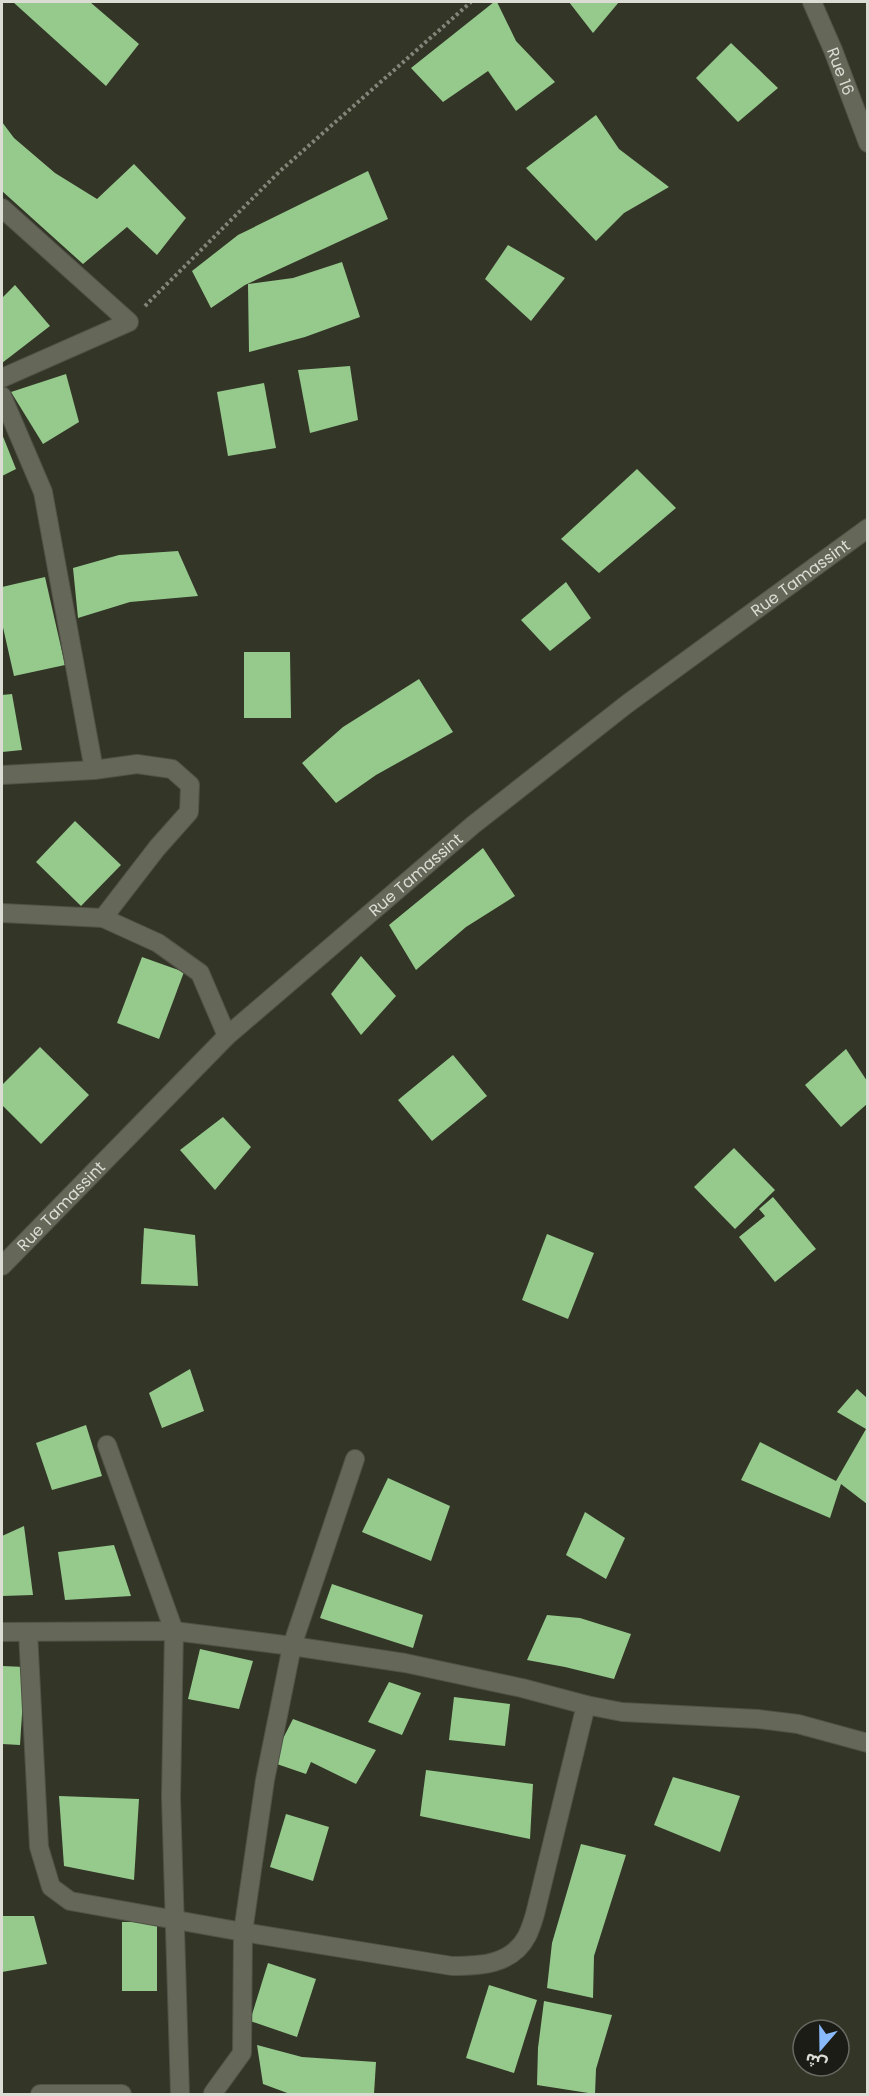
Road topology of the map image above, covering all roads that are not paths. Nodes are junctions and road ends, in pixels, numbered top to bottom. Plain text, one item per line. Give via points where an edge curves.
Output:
1 (812, 2) edge
2 (867, 142) edge
3 (2, 208) edge
4 (2, 378) edge
5 (2, 396) edge
6 (867, 528) edge
7 (94, 770) junction
8 (2, 775) edge
9 (2, 913) edge
10 (103, 918) junction
11 (227, 1036) junction
12 (2, 1266) edge
13 (107, 1444) dead end
14 (356, 1460) dead end
15 (174, 1631) junction
16 (2, 1632) edge
17 (28, 1632) junction
18 (292, 1646) junction
19 (586, 1705) junction
20 (867, 1743) edge
21 (174, 1920) junction
22 (243, 1932) junction
23 (213, 2093) edge
24 (40, 2094) edge
25 (122, 2094) edge
26 (180, 2094) edge
27 (189, 2094) edge

1 - 2 street, Rue 16
3 - 4 street via 129,322
5 - 7 street via 43,492
6 - 11 street, Rue Tamassint via 627,704 482,818
7 - 8 street
7 - 10 street via 137,764 172,769 190,785 189,812
9 - 10 street
10 - 11 street via 158,943 200,973
11 - 12 street, Rue Tamassint
13 - 15 street
14 - 18 street
15 - 17 street
15 - 18 street
15 - 21 street
16 - 17 street
17 - 21 street via 39,1847 51,1887 70,1901
18 - 19 street via 405,1663
18 - 22 street via 265,1780
19 - 20 street via 622,1712 788,1723
19 - 22 street via 535,1914 526,1938 509,1956 485,1966 452,1966
21 - 22 street
21 - 26 street
22 - 23 street via 242,2053
23 - 27 street
24 - 25 street

